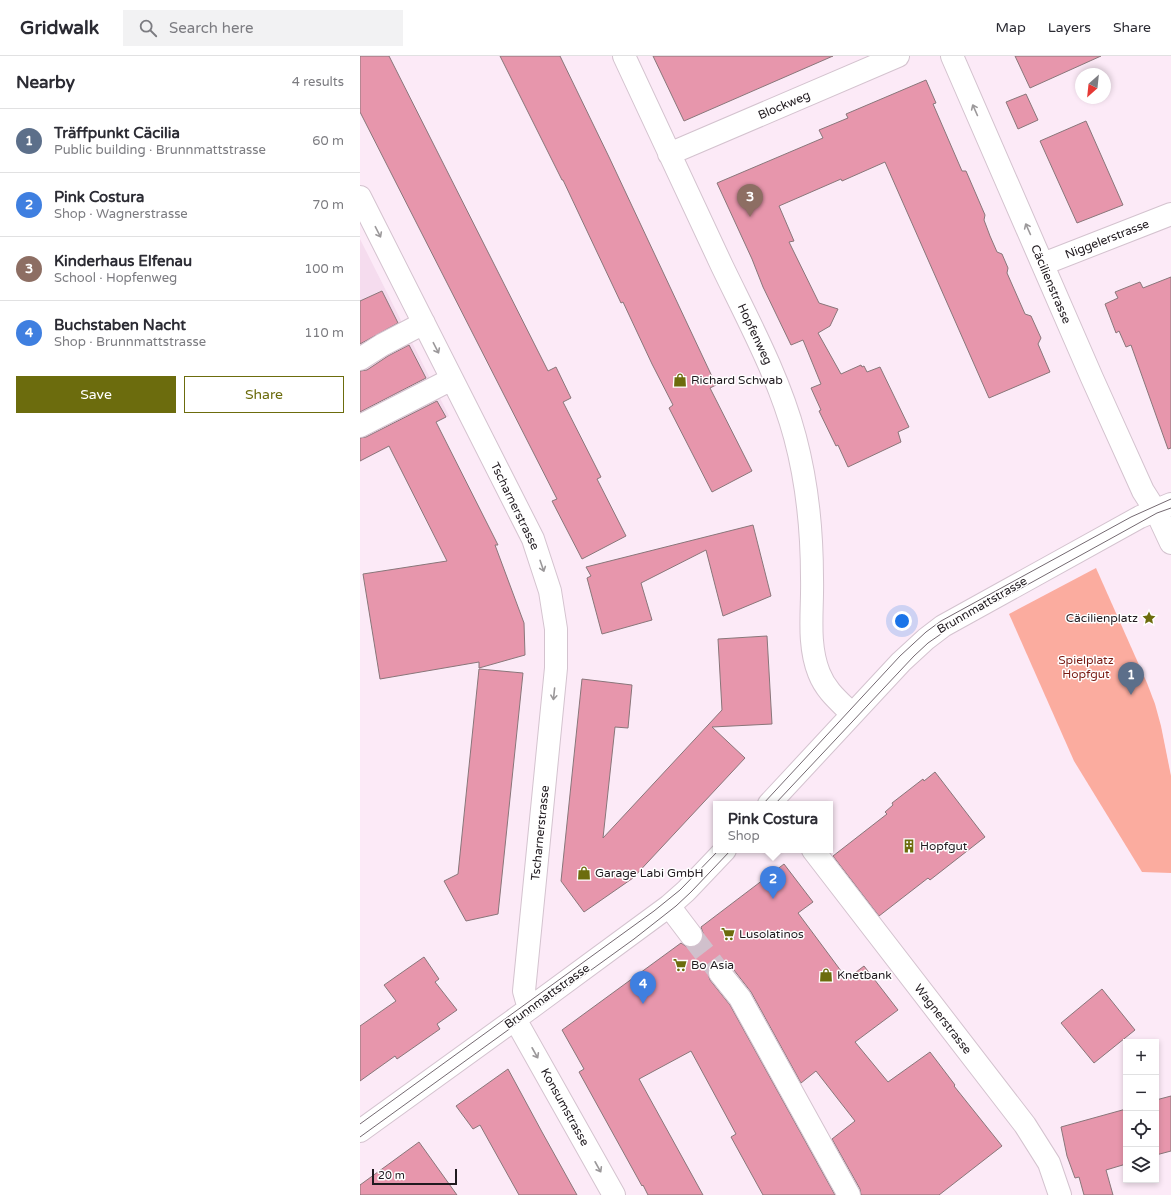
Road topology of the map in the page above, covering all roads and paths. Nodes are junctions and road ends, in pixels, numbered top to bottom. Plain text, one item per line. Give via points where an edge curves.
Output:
1 (624, 56) edge
2 (898, 56) edge
3 (952, 56) edge
4 (669, 154) junction
5 (360, 197) edge
6 (1171, 214) edge
7 (1043, 264) junction
8 (424, 323) junction
9 (360, 358) edge
10 (452, 379) junction
11 (360, 426) edge
12 (1163, 507) edge
13 (1171, 543) edge
14 (852, 714) junction
15 (774, 801) edge
16 (722, 853) edge
17 (815, 853) edge
18 (669, 906) junction
19 (691, 935) tunnel mouth
20 (720, 973) tunnel mouth
21 (522, 1014) junction
22 (360, 1131) edge
23 (614, 1195) edge
24 (849, 1195) edge
25 (1060, 1195) edge

1 - 4 street, Hopfenweg
2 - 4 street, Blockweg
7 -> 3 street, Cäcilienstrasse
4 - 14 street, Hopfenweg via 779,387 795,437 806,490 812,577 812,642 815,660 825,687
5 -> 8 street, Tscharnerstrasse
6 - 7 street, Niggelerstrasse
7 - 12 street, Cäcilienstrasse via 1143,490
8 - 9 street
8 -> 10 street, Tscharnerstrasse
10 - 11 street
10 -> 21 street, Tscharnerstrasse via 533,539 550,591 556,629 556,668
12 - 13 street
12 - 14 street, Brunnmattstrasse via 1127,524 943,626 901,662
14 - 15 street, Brunnmattstrasse
16 - 18 street, Brunnmattstrasse
17 - 25 street, Wagnerstrasse via 1025,1125 1049,1163
18 - 19 street
18 - 21 street, Brunnmattstrasse
20 - 24 street via 740,998
21 - 22 street, Brunnmattstrasse
21 -> 23 street, Konsumstrasse

